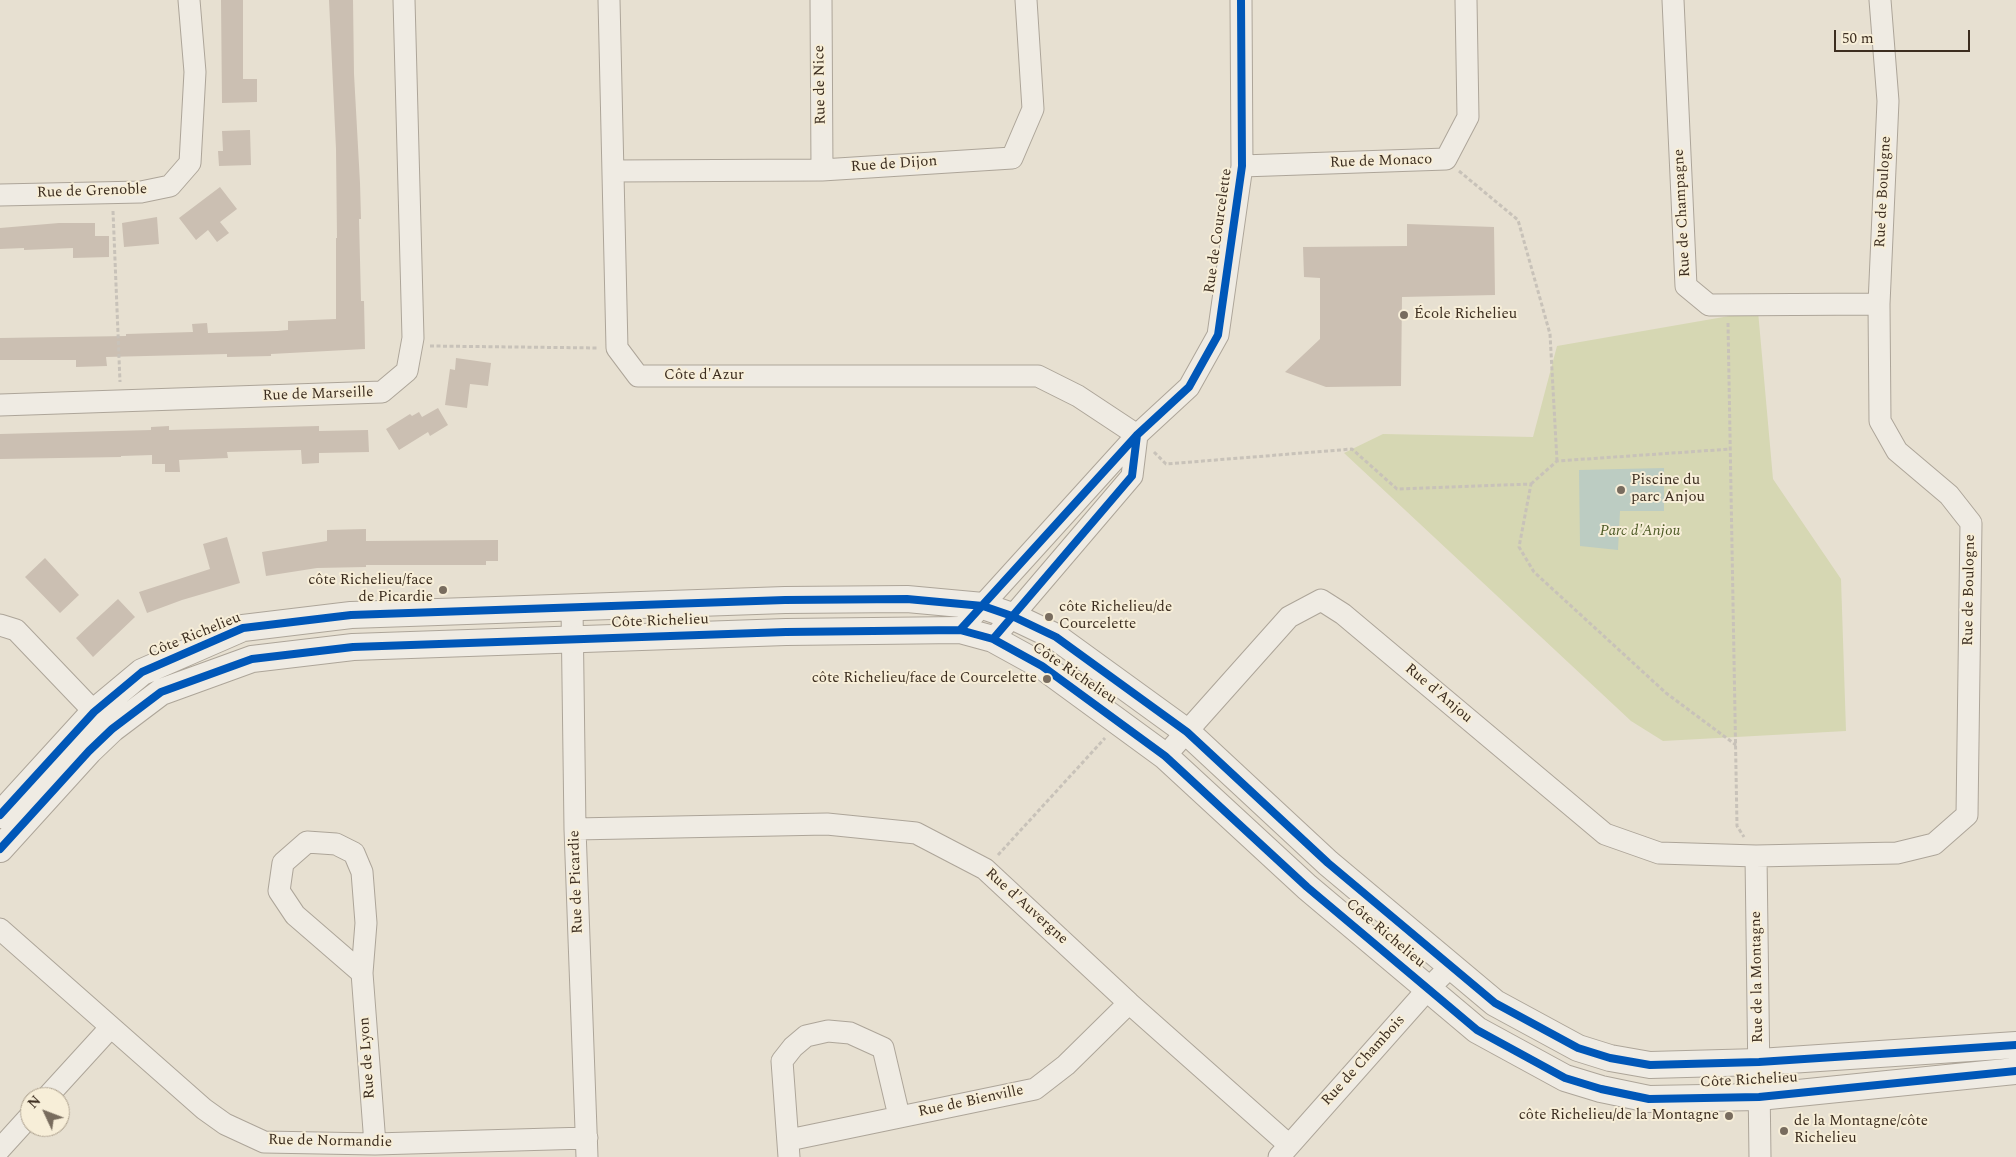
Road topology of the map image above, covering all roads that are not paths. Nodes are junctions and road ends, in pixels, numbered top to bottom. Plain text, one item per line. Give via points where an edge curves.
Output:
1 (189, 0) edge
2 (404, 0) edge
3 (609, 0) edge
4 (821, 0) edge
5 (1026, 0) edge
6 (1242, 0) edge
7 (1466, 0) edge
8 (1673, 0) edge
9 (1880, 0) edge
10 (1242, 166) junction
11 (822, 170) junction
12 (614, 171) junction
13 (0, 195) edge
14 (1879, 304) junction
15 (0, 405) edge
16 (1137, 436) junction
17 (983, 606) junction
18 (572, 607) junction
19 (1012, 616) junction
20 (0, 625) edge
21 (960, 630) junction
22 (573, 639) junction
23 (993, 639) junction
24 (103, 720) junction
25 (1187, 732) junction
26 (1165, 756) junction
27 (0, 815) edge
28 (575, 829) junction
29 (0, 849) edge
30 (1756, 856) junction
31 (0, 929) edge
32 (1451, 966) junction
33 (362, 973) junction
34 (1428, 989) junction
35 (1129, 1003) junction
36 (110, 1028) junction
37 (2016, 1045) edge
38 (1759, 1062) junction
39 (2016, 1071) edge
40 (56, 1087) edge
41 (1759, 1097) junction
42 (900, 1116) junction
43 (20, 1127) edge
44 (375, 1144) junction
45 (0, 1148) edge
46 (587, 1148) edge
47 (789, 1148) edge
48 (1284, 1151) edge
49 (1760, 1157) edge

1 - 13 street, Rue de Grenoble via 195,72 190,163 170,186 142,192
2 - 15 street, Rue de Marseille via 413,338 407,371 382,392
3 - 12 street
4 - 11 street, Rue de Nice
5 - 11 street, Rue de Dijon via 1033,109 1012,158
6 - 10 street, Rue de Courcelette
7 - 10 street, Rue de Monaco via 1468,117 1446,160
8 - 14 street, Rue de Champagne via 1686,286 1709,305
9 - 14 street, Rue de Boulogne via 1888,101
10 - 16 street, Rue de Courcelette via 1218,334 1189,387
11 - 12 street, Rue de Dijon
12 - 16 street, Côte d'Azur via 617,348 638,376 1038,376 1078,396
14 - 30 street, Rue de Boulogne via 1880,420 1897,451 1950,494 1971,523 1967,815 1934,844 1897,853
16 - 17 street, Rue de Courcelette
16 - 19 street via 1132,476
17 - 18 street, Côte Richelieu via 907,599
17 - 19 street, Côte Richelieu
17 - 21 street, Rue de Courcelette
18 - 22 street, Rue de Picardie
18 - 24 street, Côte Richelieu via 350,615 242,628 142,672
19 - 23 street
19 - 25 street, Côte Richelieu via 1056,637
20 - 24 street via 16,630
21 - 22 street, Côte Richelieu
21 - 23 street, Côte Richelieu
22 - 24 street, Côte Richelieu via 353,647 252,659 162,692
22 - 28 street, Rue de Picardie
23 - 26 street, Côte Richelieu via 1042,666
24 - 27 street, Côte Richelieu
24 - 29 street, Côte Richelieu via 89,751
25 - 26 street, Rue d'Anjou
25 - 30 street, Rue d'Anjou via 1289,617 1321,600 1344,614 1605,834 1659,853
25 - 32 street, Côte Richelieu via 1328,863
26 - 34 street, Côte Richelieu via 1307,887
28 - 35 street, Rue d'Auvergne via 827,824 916,833 986,869
28 - 46 street, Rue de Picardie
30 - 38 street, Rue de la Montagne
31 - 36 street, Rue de Normandie
32 - 34 street, Rue de Chambois
32 - 38 street, Côte Richelieu via 1495,1003 1578,1048 1602,1056 1650,1065
33 - 33 street, Rue de Lyon via 366,923 362,872 354,853 336,844 307,842 283,863 279,891 295,915
33 - 44 street, Rue de Lyon
34 - 41 street, Côte Richelieu via 1477,1030 1565,1078 1650,1098
34 - 48 street, Rue de Chambois
35 - 42 street, Rue de Bienville via 1066,1065 1035,1088
35 - 48 street, Rue d'Auvergne
36 - 40 street
36 - 44 street, Rue de Normandie via 204,1109 225,1124 264,1142
37 - 38 street, Côte Richelieu
38 - 41 street, Rue de la Montagne
39 - 41 street, Côte Richelieu
41 - 49 street, Rue de la Montagne
42 - 47 street, Rue de Bienville
42 - 47 street, Rue de Bienville via 883,1048 850,1033 828,1031 806,1036 782,1061
43 - 45 street
44 - 46 street, Rue de Normandie

